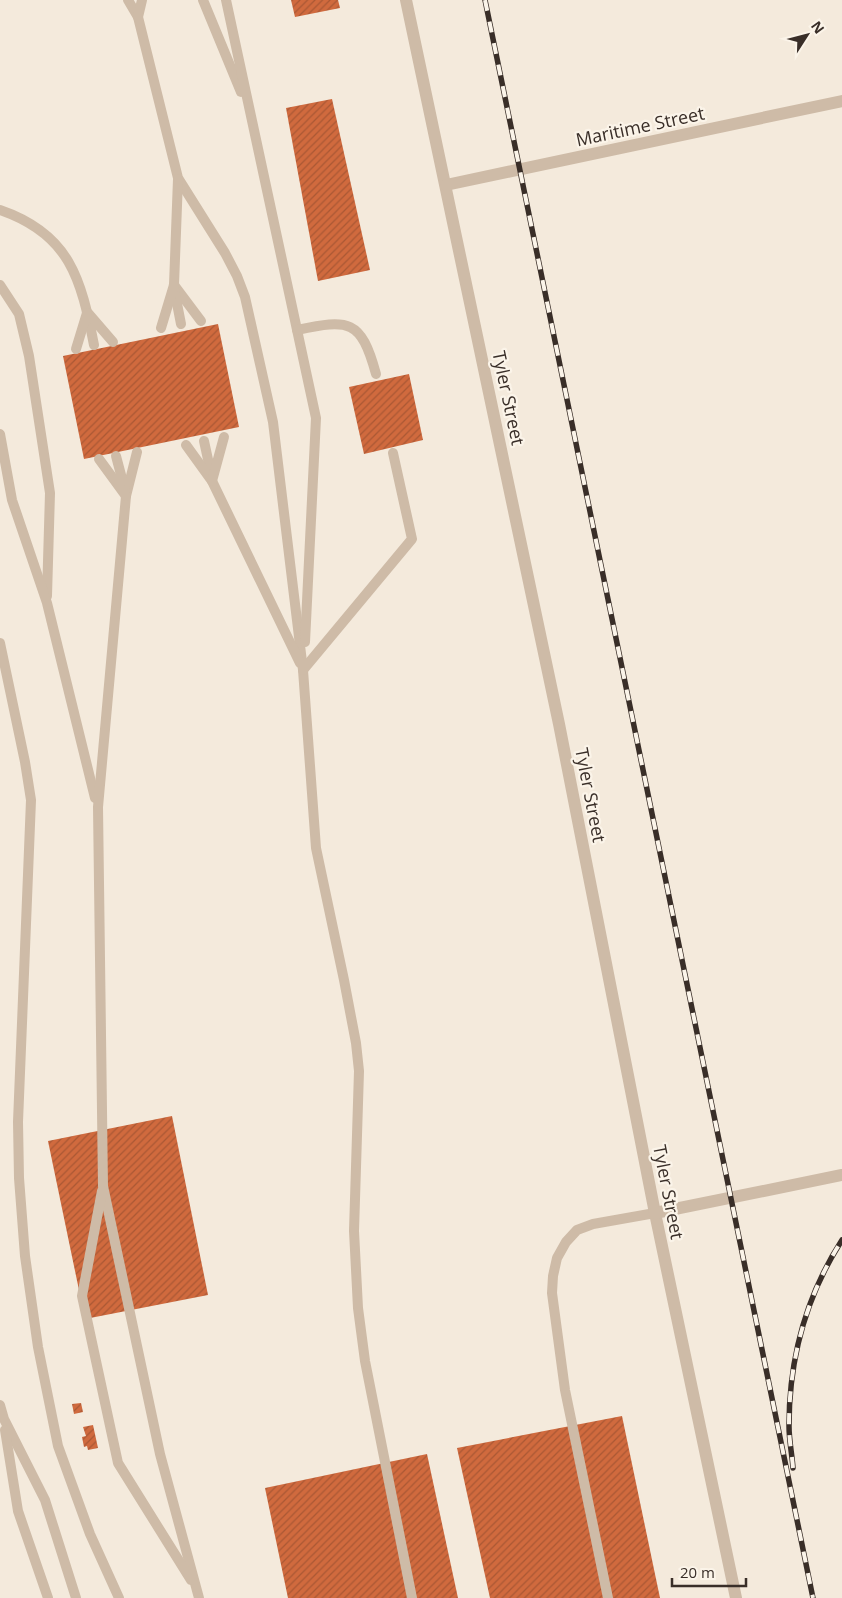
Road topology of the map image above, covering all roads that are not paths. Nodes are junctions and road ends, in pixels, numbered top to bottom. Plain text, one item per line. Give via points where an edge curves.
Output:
1 (128, 0) edge
2 (142, 0) edge
3 (202, 0) edge
4 (226, 0) edge
5 (406, 0) edge
6 (138, 17) junction
7 (842, 101) edge
8 (250, 114) junction
9 (178, 178) junction
10 (446, 185) junction
11 (0, 210) edge
12 (0, 285) edge
13 (174, 285) junction
14 (88, 312) junction
15 (201, 321) dead end
16 (181, 324) dead end
17 (161, 328) dead end
18 (297, 330) junction
19 (113, 342) dead end
20 (94, 345) dead end
21 (76, 349) dead end
22 (376, 374) dead end
23 (0, 434) edge
24 (224, 437) dead end
25 (204, 441) dead end
26 (186, 445) dead end
27 (137, 452) dead end
28 (393, 453) dead end
29 (116, 456) dead end
30 (99, 459) dead end
31 (212, 481) junction
32 (126, 496) junction
33 (47, 603) junction
34 (0, 643) edge
35 (304, 670) junction
36 (98, 807) junction
37 (842, 1175) edge
38 (103, 1186) junction
39 (655, 1213) junction
40 (0, 1405) edge
41 (4, 1419) junction
42 (198, 1595) edge
43 (48, 1598) edge
44 (76, 1598) edge
45 (119, 1598) edge
46 (412, 1598) edge
47 (608, 1598) edge
48 (736, 1598) edge

1 - 6 lane
2 - 6 lane
3 - 8 lane
4 - 8 lane
5 - 10 street, Tyler Street
6 - 9 lane
7 - 10 street, Maritime Street
8 - 18 lane
9 - 13 lane
9 - 35 lane via 237,276 251,319 273,422
10 - 39 street, Tyler Street via 559,724
11 - 14 lane via 39,228 56,242 77,278
12 - 33 lane via 24,328 50,493
13 - 15 lane
13 - 16 lane
13 - 17 lane
14 - 19 lane
14 - 20 lane
14 - 21 lane
18 - 22 lane via 338,323 349,326 364,339
18 - 35 lane via 316,418
23 - 33 lane via 12,500
24 - 31 lane
25 - 31 lane
26 - 31 lane
27 - 32 lane
28 - 35 lane via 412,539
29 - 32 lane
30 - 32 lane
31 - 35 lane
32 - 36 lane
33 - 36 lane
34 - 45 lane via 25,762 31,808 18,1122 28,1274 42,1373 58,1446 87,1527
35 - 46 lane via 316,848 359,1070 354,1231 358,1308 375,1418
36 - 38 lane
37 - 39 street
38 - 42 lane via 160,1454
38 - 42 lane via 82,1296 118,1463
39 - 47 lane via 577,1230 557,1258 553,1276 552,1293 565,1390
39 - 48 street, Tyler Street
40 - 41 lane
41 - 43 lane via 18,1510
41 - 44 lane via 45,1500

